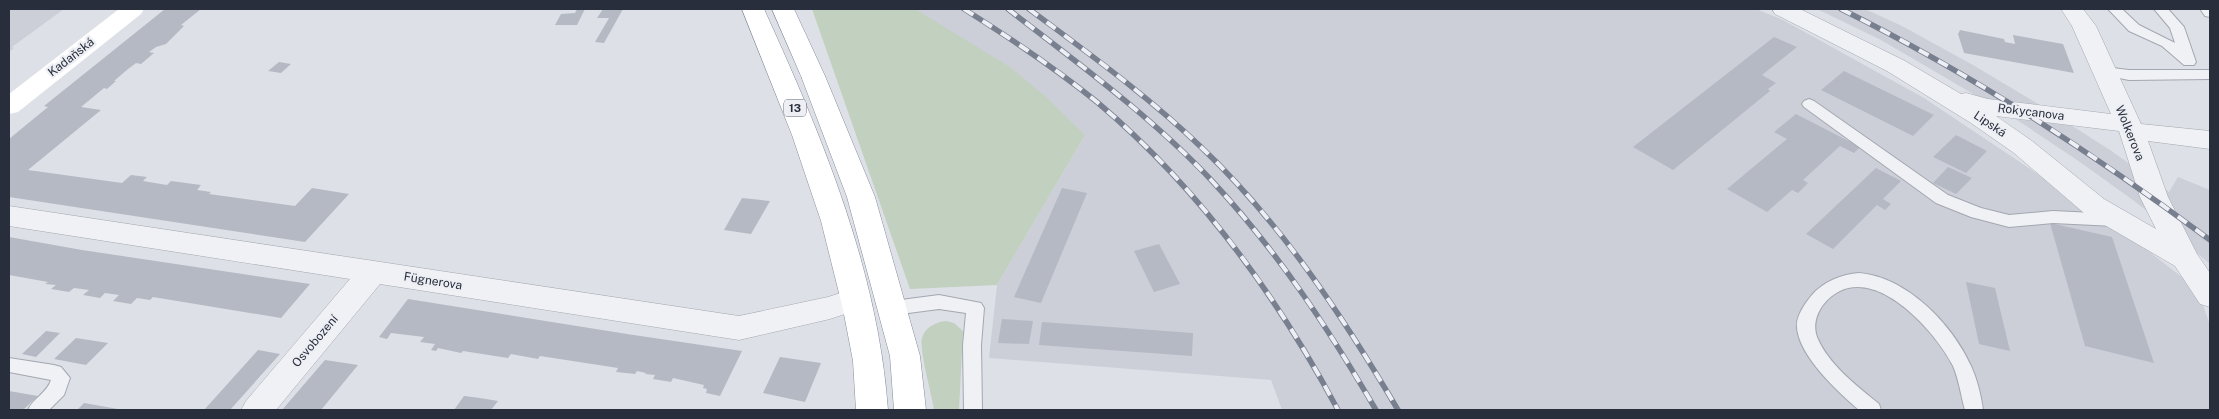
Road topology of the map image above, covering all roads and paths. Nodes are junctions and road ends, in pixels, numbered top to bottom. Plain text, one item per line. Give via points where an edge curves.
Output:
1 (133, 9) edge
2 (753, 9) edge
3 (783, 9) edge
4 (1783, 9) edge
5 (2071, 9) edge
6 (2115, 9) edge
7 (2161, 9) edge
8 (2207, 9) edge
9 (2210, 13) edge
10 (2189, 62) junction
11 (2104, 71) junction
12 (2210, 75) edge
13 (2172, 76) junction
14 (1937, 90) junction
15 (1809, 104) dead end
16 (9, 106) edge
17 (2130, 128) junction
18 (2210, 140) edge
19 (9, 216) edge
20 (2115, 220) junction
21 (2185, 259) junction
22 (372, 272) junction
23 (2210, 296) edge
24 (856, 299) junction
25 (892, 308) junction
26 (9, 364) edge
27 (37, 410) edge
28 (257, 410) edge
29 (872, 410) edge
30 (910, 410) edge
31 (974, 410) edge
32 (1872, 410) edge
33 (1974, 410) edge

1 - 16 main road, Kadaňská
2 - 24 main road, 13 via 784,78 833,209
3 - 25 main road, 13 via 861,197
4 - 14 street, Lipská
5 - 11 street, Wolkerova via 2084,26
6 - 10 lane via 2134,28 2167,43
7 - 10 lane via 2177,27
8 - 9 lane
10 - 13 lane
11 - 13 lane
11 - 17 street, Wolkerova
12 - 13 lane
14 - 17 street, Rokycanova via 1988,107
14 - 20 street, Lipská via 2023,147
15 - 20 lane via 1942,199 1978,214 2009,220 2053,217
17 - 18 street, Rokycanova
17 - 21 street, Wolkerova via 2154,197
19 - 22 street, Fügnerova
20 - 21 street, Lipská
21 - 23 street, Wolkerova
22 - 24 street, Fügnerova via 739,328
22 - 28 street, Osvobození
24 - 29 main road, 13 via 867,355
25 - 30 main road, 13 via 905,356
25 - 31 lane via 939,302 975,308 972,345
26 - 27 lane via 54,372 61,378 57,390
32 - 33 lane via 1824,364 1811,343 1806,324 1810,310 1824,292 1853,280 1883,286 1921,312 1962,367

